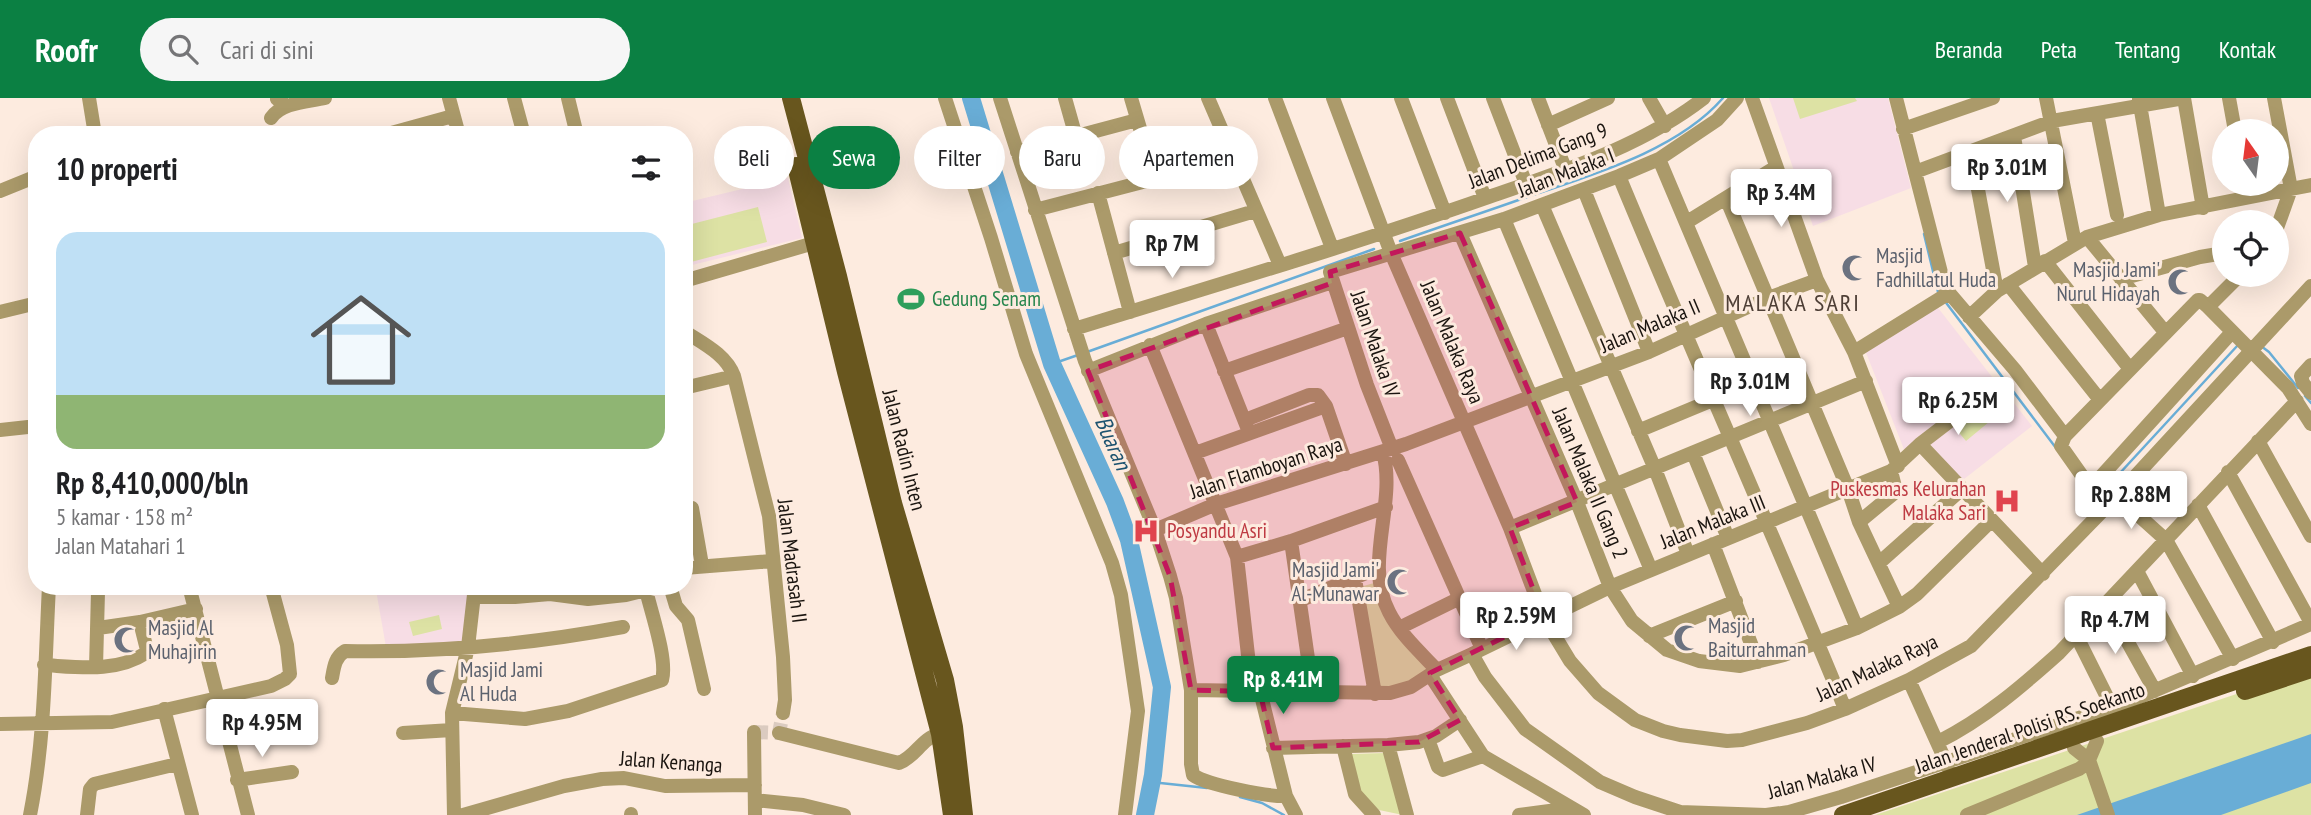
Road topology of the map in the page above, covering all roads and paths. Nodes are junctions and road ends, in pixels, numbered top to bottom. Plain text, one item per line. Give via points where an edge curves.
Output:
1 (89, 98) edge
2 (325, 98) edge
3 (449, 98) edge
4 (514, 98) edge
5 (568, 98) edge
6 (779, 98) edge
7 (791, 98) edge
8 (945, 98) edge
9 (1000, 98) edge
10 (1065, 98) edge
11 (1131, 98) edge
12 (1208, 98) edge
13 (1275, 98) edge
14 (1333, 98) edge
15 (1401, 98) edge
16 (1447, 98) edge
17 (1493, 98) edge
18 (1538, 98) edge
19 (1608, 98) edge
20 (1649, 98) edge
21 (1704, 98) edge
22 (1737, 98) edge
23 (1752, 98) edge
24 (1896, 98) edge
25 (1993, 98) edge
26 (2046, 98) edge
27 (2184, 98) edge
28 (2229, 98) edge
29 (2274, 98) edge
30 (1590, 102) edge
31 (2139, 102) edge
32 (2097, 113) junction
33 (453, 116) junction
34 (271, 118) dead end
35 (2233, 119) edge
36 (1138, 120) junction
37 (2052, 121) junction
38 (1548, 125) junction
39 (94, 126) edge
40 (417, 126) edge
41 (456, 126) edge
42 (522, 126) edge
43 (575, 126) edge
44 (1073, 126) edge
45 (1140, 126) edge
46 (1221, 126) edge
47 (1665, 126) junction
48 (1105, 129) edge
49 (1903, 129) junction
50 (2014, 136) junction
51 (1017, 152) joint
52 (1971, 152) junction
53 (1659, 159) junction
54 (1776, 167) junction
55 (1566, 171) junction
56 (1915, 172) junction
57 (1619, 176) junction
58 (28, 180) edge
59 (1526, 184) junction
60 (2311, 186) edge
61 (1119, 187) edge
62 (1247, 189) edge
63 (2291, 189) junction
64 (1584, 190) junction
65 (0, 191) edge
66 (1098, 193) junction
67 (2231, 196) edge
68 (1485, 198) junction
69 (1726, 198) junction
70 (1542, 205) junction
71 (2203, 208) junction
72 (1035, 210) junction
73 (2283, 210) edge
74 (1255, 211) junction
75 (1445, 213) junction
76 (2159, 215) junction
77 (1504, 219) junction
78 (1687, 222) junction
79 (2118, 222) junction
80 (1384, 232) junction
81 (1460, 233) junction
82 (2081, 240) junction
83 (814, 243) junction
84 (1332, 248) junction
85 (1114, 253) junction
86 (1391, 253) junction
87 (2212, 255) edge
88 (2040, 264) junction
89 (1280, 265) junction
90 (693, 278) edge
91 (2122, 279) junction
92 (1817, 280) junction
93 (1332, 282) junction
94 (2311, 286) edge
95 (2002, 287) junction
96 (2228, 287) edge
97 (1945, 296) junction
98 (1768, 298) junction
99 (28, 305) edge
100 (2208, 307) junction
101 (0, 312) edge
102 (1130, 312) junction
103 (1726, 316) junction
104 (1969, 317) junction
105 (1206, 324) junction
106 (1348, 328) junction
107 (2165, 332) junction
108 (1687, 333) junction
109 (1077, 336) junction
110 (693, 337) edge
111 (2247, 342) junction
112 (1150, 345) junction
113 (1649, 352) junction
114 (1854, 352) junction
115 (1086, 366) junction
116 (1609, 367) junction
117 (2308, 368) edge
118 (2130, 369) junction
119 (853, 370) junction
120 (1224, 371) junction
121 (733, 376) junction
122 (1570, 381) junction
123 (1866, 381) junction
124 (693, 386) edge
125 (2311, 393) edge
126 (1530, 396) junction
127 (1715, 399) junction
128 (2100, 400) junction
129 (1976, 401) dead end
130 (1812, 403) junction
131 (2306, 410) edge
132 (1463, 422) junction
133 (1770, 422) junction
134 (1247, 426) junction
135 (28, 427) edge
136 (0, 430) edge
137 (1638, 431) junction
138 (1732, 437) junction
139 (2258, 440) junction
140 (2063, 441) junction
141 (1920, 444) junction
142 (1195, 453) junction
143 (1693, 453) junction
144 (1391, 454) junction
145 (1346, 464) junction
146 (1895, 468) junction
147 (1655, 470) junction
148 (2228, 472) junction
149 (1616, 486) junction
150 (1848, 489) junction
151 (1962, 489) junction
152 (2117, 496) junction
153 (1577, 502) junction
154 (1216, 504) junction
155 (2198, 505) junction
156 (1386, 507) junction
157 (1805, 507) junction
158 (693, 514) edge
159 (1992, 520) junction
160 (1765, 522) junction
161 (1859, 522) junction
162 (1510, 528) junction
163 (1155, 530) junction
164 (2311, 536) edge
165 (1728, 538) junction
166 (2166, 540) junction
167 (1291, 541) junction
168 (1713, 544) junction
169 (1688, 554) junction
170 (1237, 557) junction
171 (772, 561) junction
172 (1879, 563) junction
173 (702, 565) junction
174 (693, 566) edge
175 (1378, 568) junction
176 (1651, 570) junction
177 (2137, 571) junction
178 (2043, 574) junction
179 (1355, 579) junction
180 (1610, 587) junction
181 (49, 595) edge
182 (99, 595) edge
183 (192, 595) edge
184 (273, 595) edge
185 (474, 595) edge
186 (499, 595) edge
187 (538, 595) edge
188 (558, 595) edge
189 (611, 595) edge
190 (647, 595) edge
191 (673, 595) edge
192 (1458, 599) junction
193 (1301, 600) junction
194 (1735, 601) junction
195 (2106, 603) junction
196 (1899, 607) junction
197 (196, 609) junction
198 (1544, 618) junction
199 (140, 622) junction
200 (2311, 624) edge
201 (623, 627) dead end
202 (97, 628) junction
203 (1399, 628) junction
204 (1857, 628) junction
205 (2076, 635) junction
206 (1649, 636) junction
207 (1818, 641) junction
208 (2273, 642) junction
209 (468, 647) junction
210 (1477, 652) junction
211 (2311, 655) edge
212 (2233, 659) junction
213 (1758, 662) junction
214 (44, 665) junction
215 (96, 667) junction
216 (2311, 669) edge
217 (1434, 672) junction
218 (2193, 676) junction
219 (332, 678) dead end
220 (1909, 680) junction
221 (704, 689) dead end
222 (1191, 690) junction
223 (1256, 691) junction
224 (2155, 691) junction
225 (1313, 693) junction
226 (1375, 694) junction
227 (217, 697) junction
228 (2112, 707) junction
229 (164, 709) junction
230 (1845, 709) junction
231 (452, 713) junction
232 (783, 713) tunnel mouth
233 (1460, 720) junction
234 (41, 723) junction
235 (0, 724) edge
236 (452, 730) junction
237 (754, 732) dead end
238 (403, 733) dead end
239 (779, 733) dead end
240 (940, 734) junction
241 (1429, 739) junction
242 (1938, 741) junction
243 (2097, 741) junction
244 (1388, 745) junction
245 (1343, 746) junction
246 (1273, 748) junction
247 (2074, 748) junction
248 (1483, 755) junction
249 (2089, 762) junction
250 (177, 764) junction
251 (1950, 771) junction
252 (292, 772) dead end
253 (237, 780) junction
254 (755, 785) junction
255 (1286, 796) junction
256 (755, 808) edge
257 (1578, 811) edge
258 (30, 815) edge
259 (87, 815) edge
260 (192, 815) edge
261 (247, 815) edge
262 (454, 815) edge
263 (463, 815) edge
264 (844, 815) edge
265 (952, 815) edge
266 (964, 815) edge
267 (1125, 815) edge
268 (1296, 815) edge
269 (1374, 815) edge
270 (1407, 815) edge
271 (1519, 815) edge
272 (1843, 815) edge
273 (1875, 815) edge
274 (1967, 815) edge
275 (2108, 815) edge

1 - 39 street
2 - 34 street via 289,106
3 - 33 street
4 - 42 street
5 - 43 street
6 - 83 main road, Jalan Radin Inten
7 - 119 main road, Jalan Radin Inten via 838,276
8 - 267 street via 1026,354 1121,595 1138,711
9 - 51 street
10 - 44 street
11 - 36 street
12 - 46 street
13 - 84 street
14 - 80 street, Jalan Malaka Raya
15 - 75 street
16 - 68 street
17 - 59 street
18 - 38 street
19 - 30 street
20 - 47 street
21 - 47 street, Jalan Delima Gang 9
22 - 53 street, Jalan Malaka I via 1717,120
23 - 54 street
24 - 49 street
25 - 49 street
26 - 37 street
27 - 31 street
27 - 71 street
28 - 35 street
29 - 63 street
30 - 38 street
31 - 32 street
31 - 76 street
32 - 37 street
32 - 79 street
33 - 40 street
33 - 41 street
36 - 45 street
36 - 48 street
37 - 50 street
37 - 82 street
38 - 55 street
47 - 55 street, Jalan Delima Gang 9
49 - 56 street
50 - 52 street
50 - 88 street
51 - 72 street
52 - 56 street
52 - 95 street
53 - 57 street, Jalan Malaka I
53 - 78 street
54 - 69 street
54 - 92 street
55 - 59 street, Jalan Delima Gang 9
56 - 97 street
57 - 64 street, Jalan Malaka I
57 - 108 street
58 - 65 street
59 - 68 street, Jalan Delima Gang 9
60 - 63 street
61 - 66 street
62 - 74 street
63 - 73 street
64 - 70 street, Jalan Malaka I
64 - 113 street
66 - 72 street
66 - 85 street
67 - 71 street
68 - 75 street, Jalan Delima Gang 9
69 - 78 street
69 - 98 street
70 - 77 street, Jalan Malaka I
70 - 116 street
71 - 76 street
72 - 109 street
74 - 85 street
74 - 89 street
75 - 80 street, Jalan Delima Gang 9
76 - 79 street
77 - 81 street, Jalan Malaka I
77 - 122 street
78 - 103 street
79 - 82 street
80 - 84 street, Jalan Delima Gang 9
80 - 86 street, Jalan Malaka Raya
81 - 86 street, Jalan Malaka I
81 - 126 street, Jalan Malaka II Gang 2
82 - 88 street
82 - 91 street
83 - 90 street
83 - 119 main road, Jalan Radin Inten
84 - 89 street, Jalan Delima Gang 9
85 - 102 street
86 - 93 street, Jalan Malaka IV via 1330,272
86 - 132 street, Jalan Malaka Raya
87 - 91 street
88 - 95 street
88 - 118 street
89 - 102 street, Jalan Delima Gang 9
91 - 107 street
92 - 98 street, Jalan Malaka II
92 - 114 street
93 - 105 street
93 - 106 street, Jalan Malaka IV
94 - 111 street, Jalan Malaka Raya
95 - 104 street
95 - 128 street
96 - 100 street
97 - 104 street
97 - 114 street
98 - 103 street, Jalan Malaka II
98 - 130 street
99 - 101 street
100 - 107 street via 2197,300
100 - 111 street
102 - 109 street, Jalan Delima Gang 9
103 - 108 street, Jalan Malaka II
103 - 133 street
104 - 140 street via 2015,370
105 - 112 street
105 - 120 street
106 - 120 street
106 - 144 street, Jalan Malaka IV
107 - 118 street
108 - 113 street, Jalan Malaka II
108 - 127 street
109 - 115 street
110 - 121 street, Jalan Madrasah II via 720,355
111 - 131 street
111 - 140 street via 2097,481 2085,480
111 - 152 street, Jalan Malaka Raya
112 - 115 street
112 - 142 street
113 - 116 street, Jalan Malaka II
114 - 123 street
115 - 163 street
116 - 122 street, Jalan Malaka II
116 - 137 street
117 - 125 street via 2301,379
118 - 128 street
119 - 240 main road, Jalan Radin Inten
119 - 266 main road, Jalan Radin Inten via 945,680
120 - 134 street
121 - 124 street
121 - 171 street, Jalan Madrasah II via 769,516
122 - 126 street, Jalan Malaka II
122 - 149 street
123 - 130 street
123 - 146 street
126 - 132 street, Jalan Malaka II
126 - 153 street, Jalan Malaka II Gang 2
127 - 137 street
127 - 138 street
128 - 140 street
129 - 141 street, Jalan Malaka III
130 - 133 street
130 - 150 street
131 - 139 street
132 - 144 street, Jalan Flamboyan Raya
132 - 162 street, Jalan Malaka Raya
133 - 138 street
133 - 157 street
134 - 142 street
134 - 145 street via 1326,407
135 - 136 street
137 - 147 street
138 - 143 street
138 - 160 street
139 - 148 street
139 - 164 street
141 - 146 street, Jalan Malaka III
141 - 151 street
142 - 154 street
143 - 147 street
143 - 165 street
144 - 145 street, Jalan Flamboyan Raya
144 - 156 street, Jalan Malaka IV
144 - 192 street, Jalan Malaka IV
145 - 154 street, Jalan Flamboyan Raya
146 - 150 street, Jalan Malaka III
146 - 161 street via 1893,494
147 - 149 street
147 - 169 street
148 - 155 street
148 - 200 street
149 - 153 street
149 - 176 street
150 - 157 street, Jalan Malaka III
150 - 161 street
151 - 159 street
151 - 172 street
152 - 166 street
152 - 178 street, Jalan Malaka Raya
153 - 162 street
153 - 180 street, Jalan Malaka II Gang 2
154 - 163 street, Jalan Flamboyan Raya
154 - 170 street
155 - 166 street
155 - 208 street
156 - 167 street
156 - 175 street, Jalan Malaka IV
157 - 160 street, Jalan Malaka III
157 - 204 street
158 - 173 street
159 - 178 street
159 - 196 street, Jalan Malaka II Gang 2 via 1933,580
160 - 165 street, Jalan Malaka III
160 - 207 street
161 - 172 street
162 - 198 street, Jalan Malaka Raya
163 - 222 street via 1177,598
165 - 168 street, Jalan Malaka III
166 - 177 street
166 - 212 street
167 - 170 street
167 - 193 street
168 - 169 street, Jalan Malaka III
168 - 194 street
169 - 176 street, Jalan Malaka III
170 - 223 street
171 - 173 street
171 - 232 street, Jalan Madrasah II via 783,657
172 - 196 street
173 - 174 street
175 - 179 street
175 - 203 street, Jalan Malaka IV via 1383,598
176 - 180 street, Jalan Malaka III
177 - 195 street
177 - 218 street
178 - 220 street, Jalan Malaka Raya via 1971,646
179 - 193 street
179 - 226 street
180 - 198 street, Jalan Malaka III
180 - 206 street, Jalan Malaka II Gang 2 via 1632,621
181 - 214 street
182 - 202 street
183 - 197 street
184 - 227 street via 290,674 271,686
185 - 209 street
186 - 187 street
188 - 189 street via 588,599
190 - 231 street via 658,636 662,680 568,711 525,719
191 - 221 street via 689,623
192 - 203 street
192 - 210 street, Jalan Malaka IV
193 - 225 street
194 - 206 street
194 - 213 street
195 - 205 street
195 - 224 street
196 - 204 street, Jalan Malaka II Gang 2
197 - 199 street
197 - 227 street
198 - 210 street
198 - 230 street, Jalan Malaka Raya via 1570,661 1598,693 1635,720 1662,731 1742,740
199 - 202 street
199 - 215 street via 146,653 132,661
200 - 208 street, Jalan Malaka IV
201 - 209 street
202 - 215 street
203 - 217 street, Jalan Malaka IV
204 - 207 street, Jalan Malaka II Gang 2
205 - 228 street
205 - 242 street via 2022,687 1967,727
206 - 213 street, Jalan Malaka II Gang 2 via 1667,650 1699,661 1740,666
207 - 213 street, Jalan Malaka II Gang 2
207 - 230 street
208 - 212 street, Jalan Malaka IV
209 - 219 street via 345,651 339,654
209 - 231 street
210 - 217 street
210 - 251 street, Jalan Malaka IV via 1485,677 1516,718 1548,747 1600,782 1680,812 1779,814
211 - 251 main road, Jalan Jenderal Polisi RS. Soekanto
212 - 218 street, Jalan Malaka IV
214 - 215 street
214 - 234 street
216 - 243 main road, Jalan Jenderal Polisi RS. Soekanto
217 - 226 street via 1399,691
217 - 233 street, Jalan Malaka IV
218 - 224 street, Jalan Malaka IV
220 - 230 street, Jalan Malaka Raya
220 - 242 street
222 - 223 street
222 - 255 street via 1193,775
223 - 225 street
223 - 246 street
224 - 228 street, Jalan Malaka IV
225 - 226 street
227 - 229 street
227 - 253 street
228 - 251 street, Jalan Malaka IV
229 - 234 street via 104,723
229 - 250 street
231 - 236 street
233 - 241 street
233 - 248 street, Jalan Malaka IV
234 - 235 street
234 - 258 street
236 - 238 street
236 - 262 street
237 - 254 street
239 - 240 street via 899,763 913,756 926,739
240 - 265 main road, Jalan Radin Inten
241 - 244 street
241 - 248 street via 1443,770
242 - 251 street
243 - 247 main road, Jalan Jenderal Polisi RS. Soekanto
243 - 249 street
244 - 245 street
244 - 270 street
245 - 246 street
245 - 269 street via 1353,791
246 - 255 street
247 - 249 street
247 - 273 main road, Jalan Jenderal Polisi RS. Soekanto
248 - 257 street
249 - 274 street
249 - 275 street
250 - 259 street via 94,784
250 - 260 street
251 - 272 main road, Jalan Jenderal Polisi RS. Soekanto
252 - 253 street
253 - 261 street
254 - 256 street
254 - 263 street, Jalan Kenanga via 665,786 602,779
255 - 268 street
256 - 264 street via 803,804
257 - 271 street

